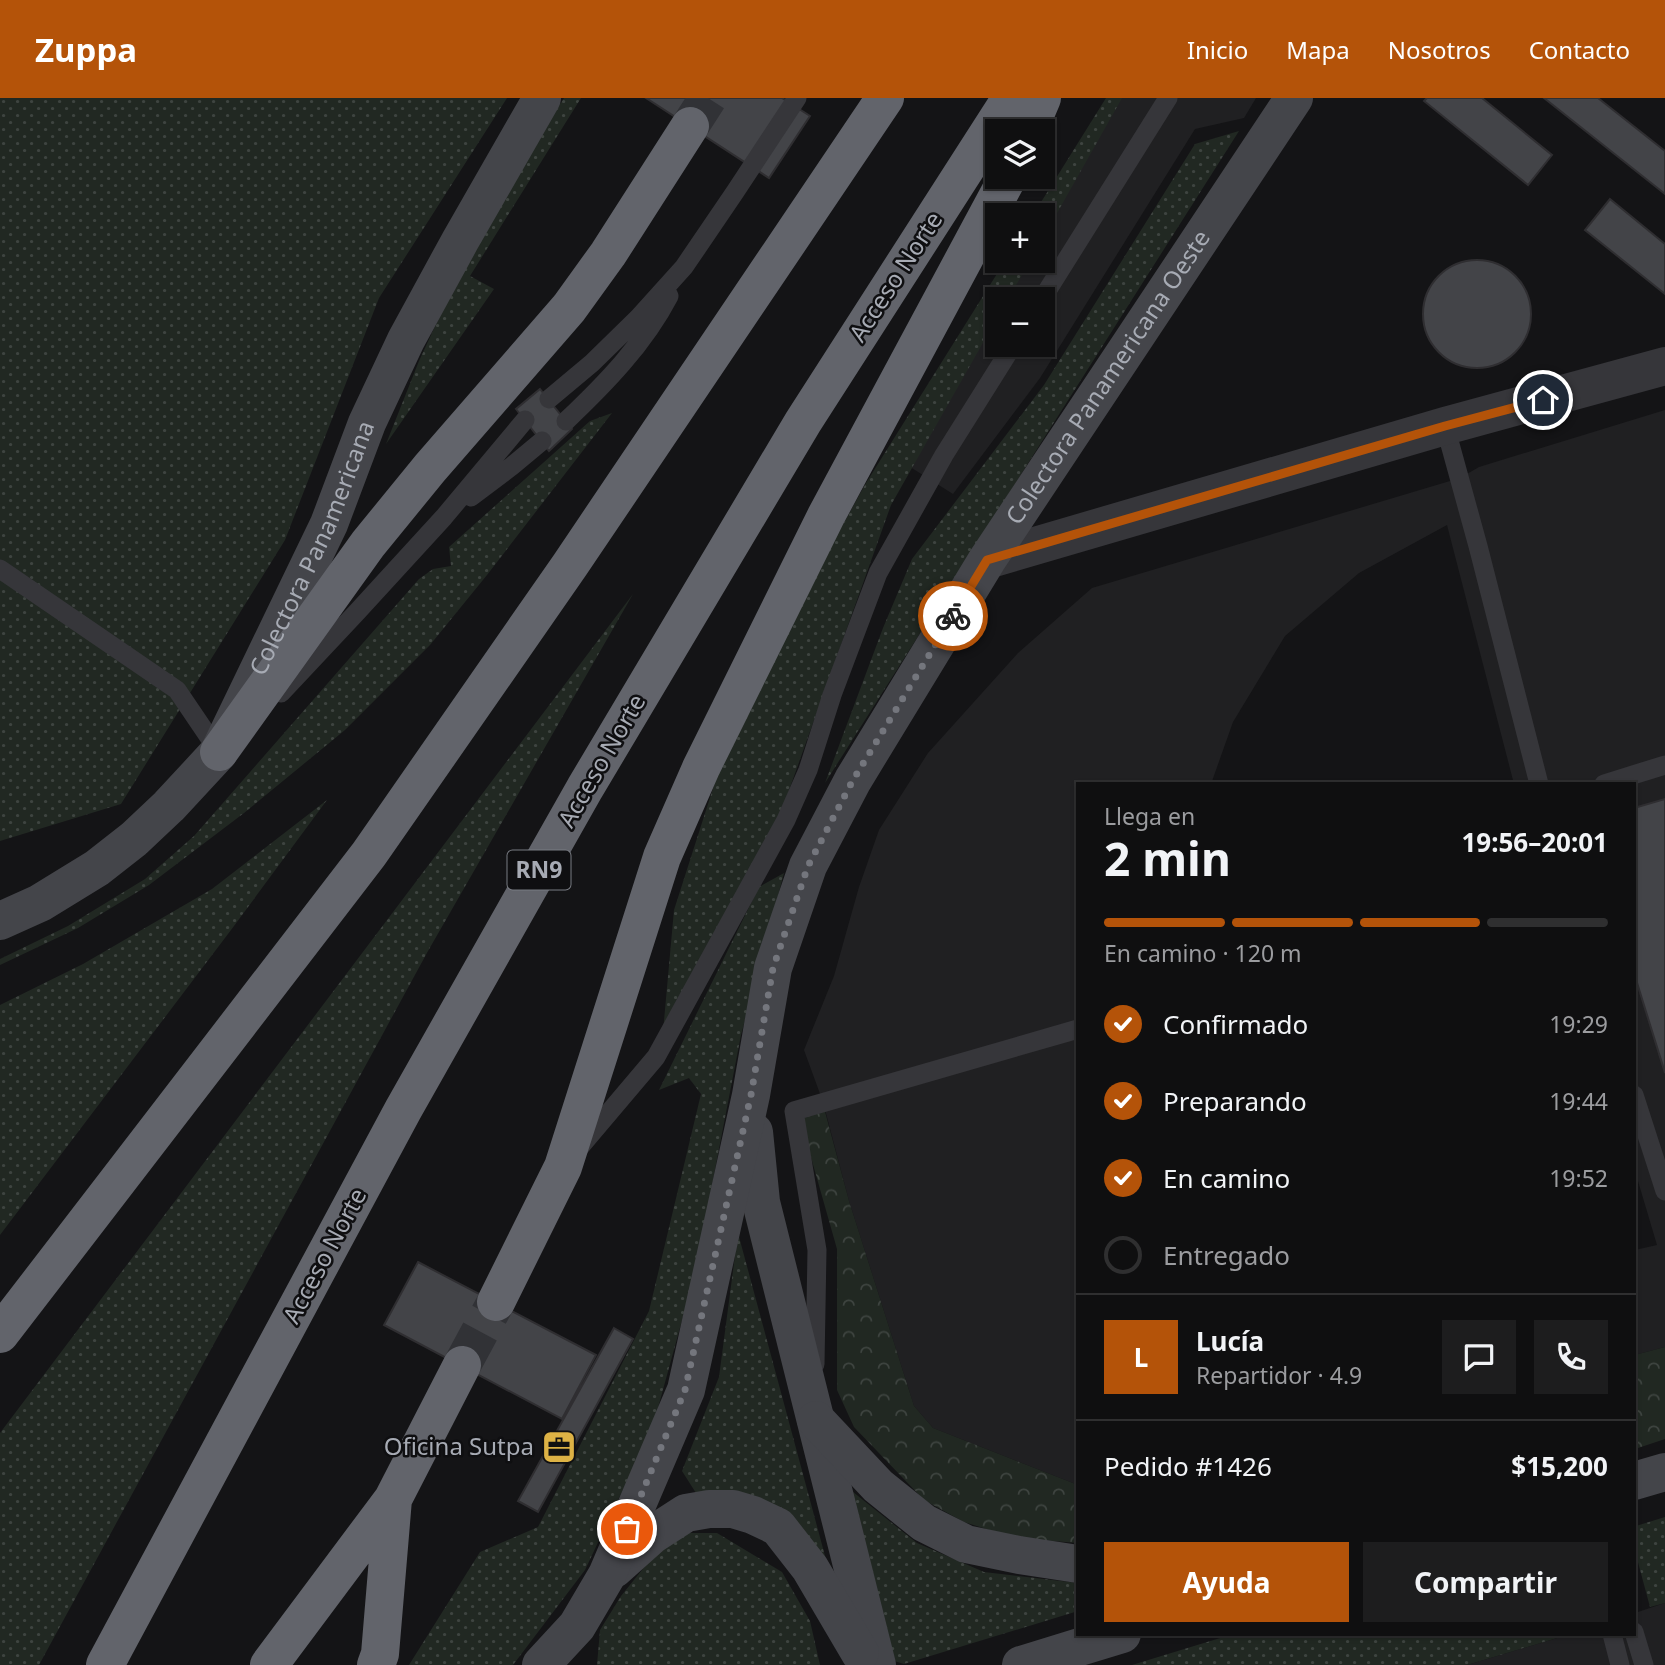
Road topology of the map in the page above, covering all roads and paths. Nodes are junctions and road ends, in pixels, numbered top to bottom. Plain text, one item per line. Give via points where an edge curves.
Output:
1 (542, 98) edge
2 (797, 98) edge
3 (885, 98) edge
4 (1012, 98) edge
5 (1042, 98) edge
6 (1168, 98) edge
7 (1294, 98) edge
8 (1033, 119) edge
9 (690, 127) tunnel mouth
10 (1002, 189) edge
11 (684, 267) junction
12 (1050, 287) edge
13 (1005, 357) edge
14 (1665, 366) edge
15 (549, 399) dead end
16 (525, 420) dead end
17 (566, 421) dead end
18 (1445, 426) junction
19 (542, 441) dead end
20 (444, 517) junction
21 (987, 560) junction
22 (0, 569) edge
23 (219, 752) junction
24 (1665, 765) edge
25 (1538, 782) edge
26 (1610, 782) edge
27 (0, 921) edge
28 (1076, 1030) edge
29 (751, 1095) junction
30 (1636, 1101) edge
31 (563, 1167) junction
32 (1665, 1191) edge
33 (496, 1302) tunnel mouth
34 (0, 1335) edge
35 (462, 1366) tunnel mouth
36 (814, 1418) junction
37 (1665, 1472) edge
38 (1636, 1480) edge
39 (393, 1499) junction
40 (1076, 1564) edge
41 (607, 1575) junction
42 (577, 1626) junction
43 (1115, 1636) edge
44 (1613, 1636) edge
45 (1635, 1636) edge
46 (106, 1665) edge
47 (269, 1665) edge
48 (376, 1665) edge
49 (541, 1665) edge
50 (580, 1665) edge
51 (866, 1665) edge
52 (877, 1665) edge
53 (1021, 1665) edge
54 (1620, 1665) edge
55 (1644, 1665) edge

1 - 23 street, Colectora Panamericana via 406,340 367,423 329,524
2 - 11 lane
3 - 34 highway via 369,854
4 - 46 highway, Acceso Norte / RN9 via 803,422 585,788 403,1110
5 - 8 highway
6 - 12 lane
7 - 21 street, Colectora Panamericana Oeste
9 - 23 highway via 569,308 368,544
10 - 31 highway via 826,516 701,768 662,857
11 - 15 lane via 592,363
11 - 17 lane via 633,350
13 - 31 lane via 878,573 786,820 656,1057
14 - 18 street
16 - 20 lane
18 - 21 street
18 - 25 lane
19 - 20 lane
20 - 23 lane via 287,687
21 - 29 street, Colectora Panamericana Oeste via 853,780 808,866 773,968
22 - 23 lane via 177,690
23 - 27 street, Colectora Panamericana via 169,806 106,861 40,903
24 - 26 lane
28 - 36 lane via 794,1111 817,1250
29 - 36 street via 761,1202
29 - 41 street, Colectora Panamericana Oeste via 685,1390
30 - 32 lane
31 - 33 highway
35 - 39 highway
36 - 40 street via 878,1486 924,1523 966,1544
36 - 52 street
37 - 38 street
39 - 47 highway
39 - 48 highway
41 - 42 street, Colectora Panamericana Oeste
41 - 51 street via 652,1535 686,1513 733,1509 753,1515 778,1527 810,1568
42 - 49 street, Colectora Panamericana Oeste
42 - 50 street
43 - 53 street
44 - 54 lane
45 - 55 lane

